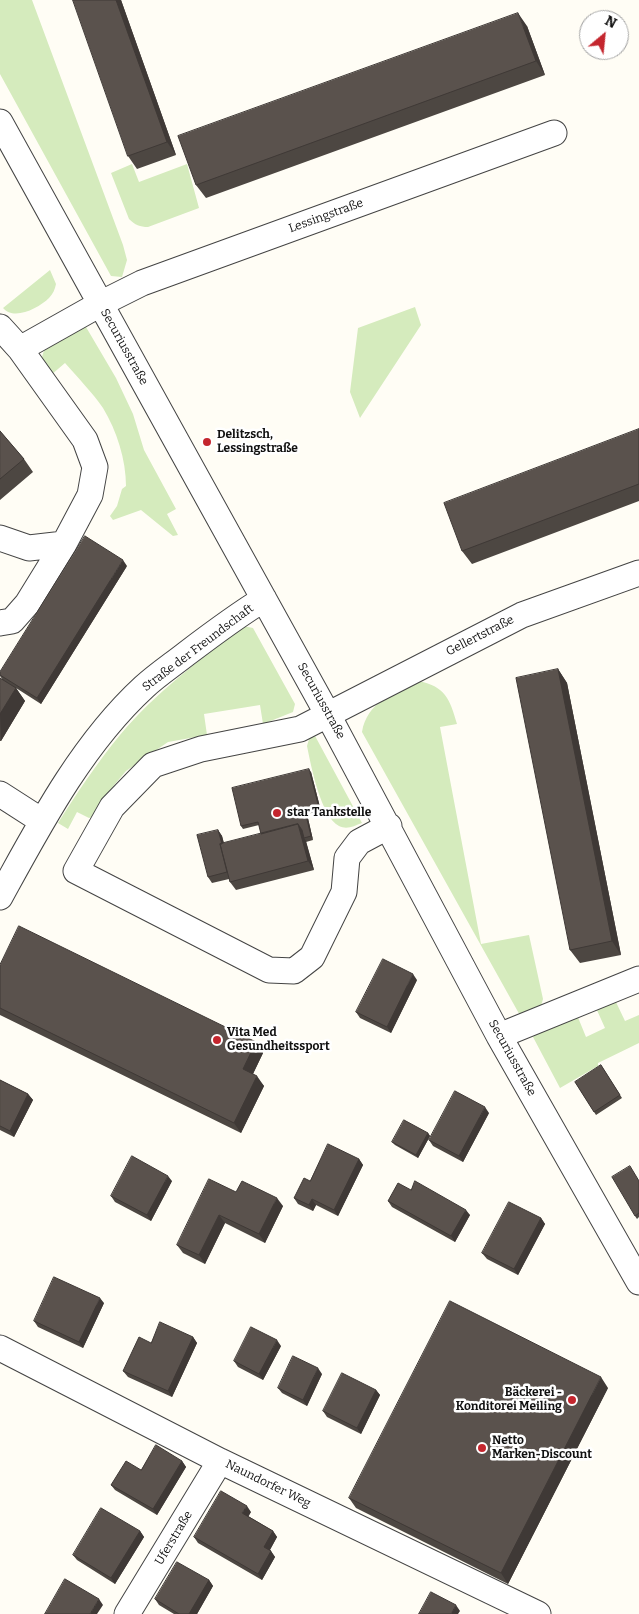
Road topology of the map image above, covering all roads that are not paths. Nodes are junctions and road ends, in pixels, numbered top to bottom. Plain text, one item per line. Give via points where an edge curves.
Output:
1 (0, 122) edge
2 (554, 132) dead end
3 (100, 304) junction
4 (0, 327) edge
5 (20, 349) junction
6 (0, 538) edge
7 (64, 544) junction
8 (639, 573) edge
9 (264, 599) junction
10 (0, 623) edge
11 (328, 715) junction
12 (0, 794) edge
13 (42, 821) junction
14 (389, 826) junction
15 (0, 897) edge
16 (639, 979) edge
17 (499, 1036) junction
18 (639, 1282) edge
19 (0, 1348) edge
20 (220, 1461) junction
21 (510, 1608) edge
22 (127, 1614) edge
23 (538, 1614) edge

1 - 3 street, Securiusstraße
2 - 3 street, Lessingstraße via 142,284
3 - 5 street, Lessingstraße
3 - 9 street, Securiusstraße
4 - 5 street
5 - 7 street via 85,440 95,467 90,495
6 - 7 street via 29,548
7 - 10 street via 27,604 12,621
8 - 11 street, Gellertstraße via 522,615
9 - 11 street, Securiusstraße
9 - 13 street, Straße der Freundschaft via 234,617 144,687 84,756
11 - 14 street, Securiusstraße
11 - 14 street, Gellertstraße via 300,729 201,749 153,765 112,807 76,871 269,970 294,971 312,957 344,892 347,858 359,842
12 - 13 street
13 - 15 street, Straße der Freundschaft
14 - 17 street, Securiusstraße
16 - 17 street
17 - 18 street, Securiusstraße
19 - 20 street, Naundorfer Weg
20 - 21 street, Naundorfer Weg
20 - 22 street, Uferstraße
21 - 23 street, Naundorfer Weg

